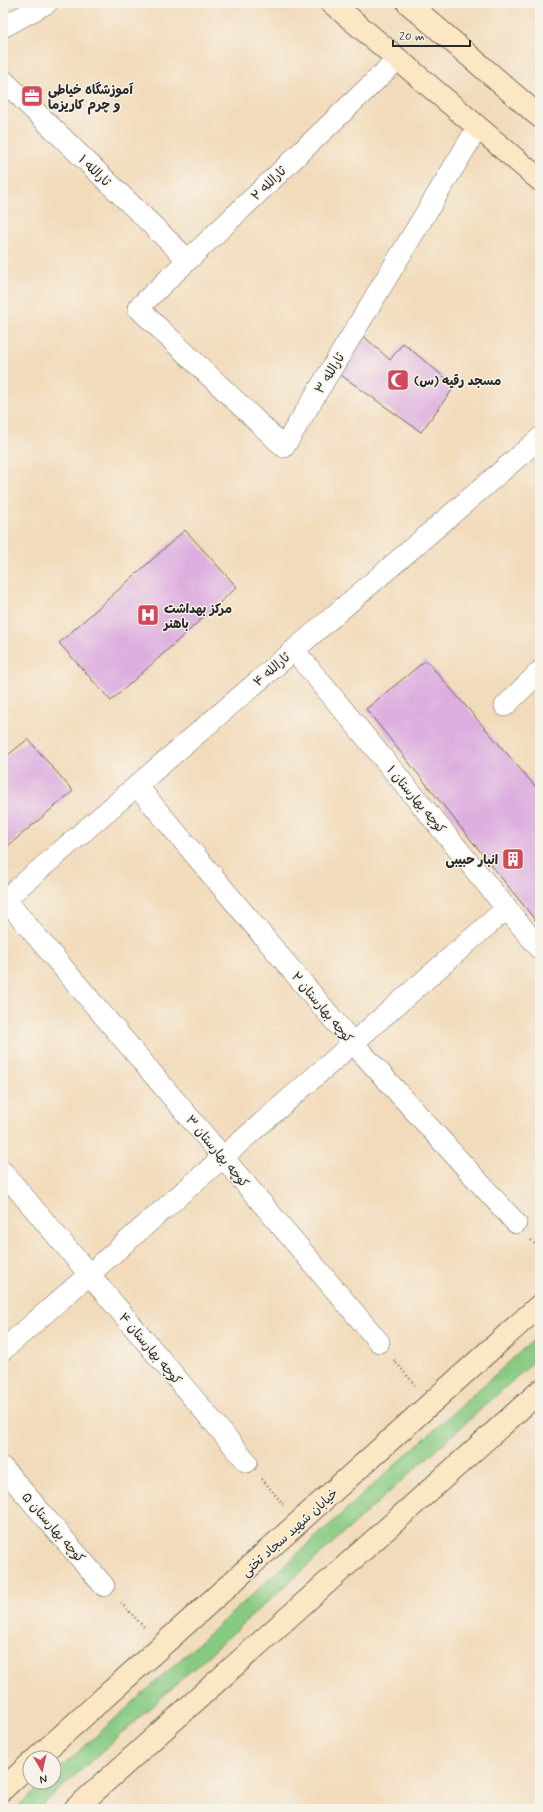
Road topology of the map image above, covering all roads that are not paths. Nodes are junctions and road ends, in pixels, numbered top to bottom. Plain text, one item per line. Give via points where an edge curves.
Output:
1 (47, 3) edge
2 (332, 3) edge
3 (408, 3) edge
4 (3, 27) edge
5 (398, 59) junction
6 (3, 80) edge
7 (540, 117) edge
8 (478, 128) junction
9 (540, 180) edge
10 (188, 260) junction
11 (138, 308) joint
12 (540, 438) edge
13 (294, 650) junction
14 (540, 671) edge
15 (505, 706) dead end
16 (137, 786) junction
17 (4, 900) edge
18 (507, 908) junction
19 (540, 949) edge
20 (353, 1043) junction
21 (223, 1157) junction
22 (3, 1172) edge
23 (516, 1223) dead end
24 (89, 1275) junction
25 (540, 1304) edge
26 (379, 1342) road end
27 (3, 1350) edge
28 (540, 1391) edge
29 (247, 1462) road end
30 (3, 1468) edge
31 (104, 1586) road end
32 (46, 1750) edge
33 (22, 1771) edge
34 (3, 1788) edge
35 (75, 1809) edge

1 - 4 street
2 - 5 main road
3 - 7 main road
5 - 8 main road
5 - 10 street, ثارالله ۲
6 - 10 street, ثارالله ۱
8 - 9 main road
8 - 11 street, ثارالله ۳ via 284,447
10 - 11 street, ثارالله ۲
12 - 13 street, ثارالله ۴
13 - 16 street, ثارالله ۴
13 - 18 street, کوچه بهارستان ۱
14 - 15 street
16 - 17 street, ثارالله ۴
16 - 20 street, کوچه بهارستان ۲
17 - 21 street, کوچه بهارستان ۳
18 - 19 street, کوچه بهارستان ۱
18 - 20 street
20 - 21 street
20 - 23 street, کوچه بهارستان ۲
21 - 24 street
21 - 26 street, کوچه بهارستان ۳
22 - 24 street, کوچه بهارستان ۴
24 - 27 street
24 - 29 street, کوچه بهارستان ۴
25 - 32 main road, خیابان شهید سجاد تختی
28 - 35 main road
30 - 31 street, کوچه بهارستان ۵
33 - 34 main road

